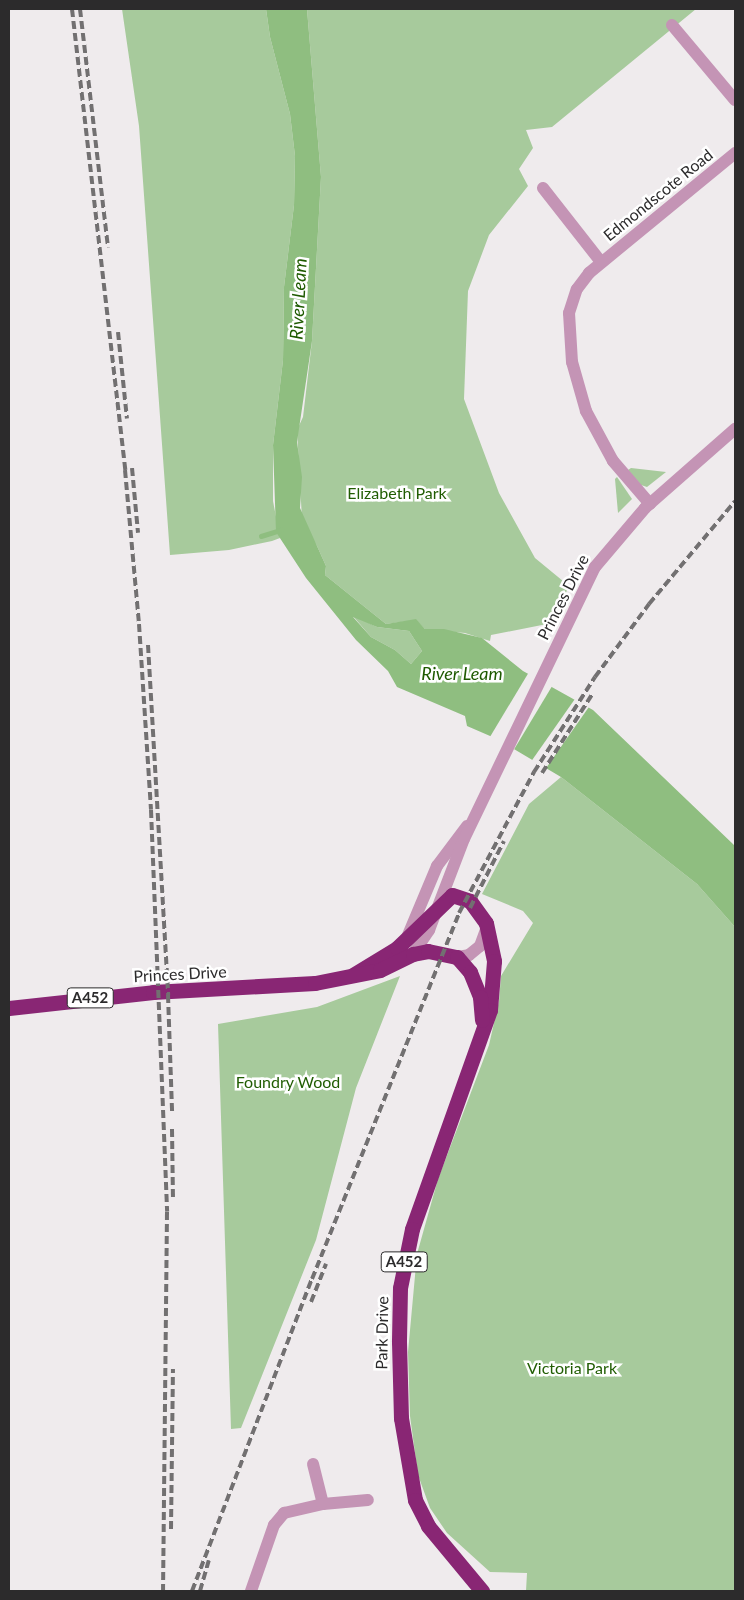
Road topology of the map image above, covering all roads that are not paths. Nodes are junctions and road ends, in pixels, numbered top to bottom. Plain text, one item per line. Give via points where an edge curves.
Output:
1 (672, 25) dead end
2 (735, 100) edge
3 (735, 153) edge
4 (542, 188) dead end
5 (601, 262) junction
6 (735, 429) edge
7 (650, 504) junction
8 (474, 819) junction
9 (444, 897) junction
10 (487, 927) junction
11 (407, 937) junction
12 (413, 954) junction
13 (457, 957) junction
14 (353, 975) junction
15 (9, 1008) edge
16 (482, 1034) junction
17 (313, 1464) dead end
18 (368, 1500) dead end
19 (323, 1504) junction
20 (251, 1591) edge
21 (482, 1591) edge

1 - 2 street
3 - 5 street, Edmondscote Road
4 - 5 street, Edmondscote Road
5 - 7 street, Edmondscote Road via 582,280 572,300 568,326 572,362 595,432 629,483
6 - 7 street, Princes Drive
7 - 8 street, Princes Drive via 595,567
8 - 9 street, Princes Drive
8 - 11 street, Princes Drive via 449,846 437,866
9 - 10 highway, Park Drive / A452 via 475,906
9 - 11 highway, Princes Drive / A452
9 - 12 street, Princes Drive via 429,930
10 - 13 street via 483,942 476,950
10 - 16 highway, Park Drive / A452 via 493,952 493,993
11 - 14 highway, Princes Drive / A452 via 397,948
12 - 13 highway, A452 via 434,952
12 - 14 highway, Princes Drive / A452 via 380,970
13 - 16 highway, Park Drive / A452 via 478,988
14 - 15 highway, Princes Drive / A452 via 294,986 152,992
16 - 21 highway, Park Drive / A452 via 412,1229 400,1288 399,1342 401,1418 415,1500 425,1521
17 - 19 street
18 - 19 street
19 - 20 street via 296,1509 279,1518 265,1547

